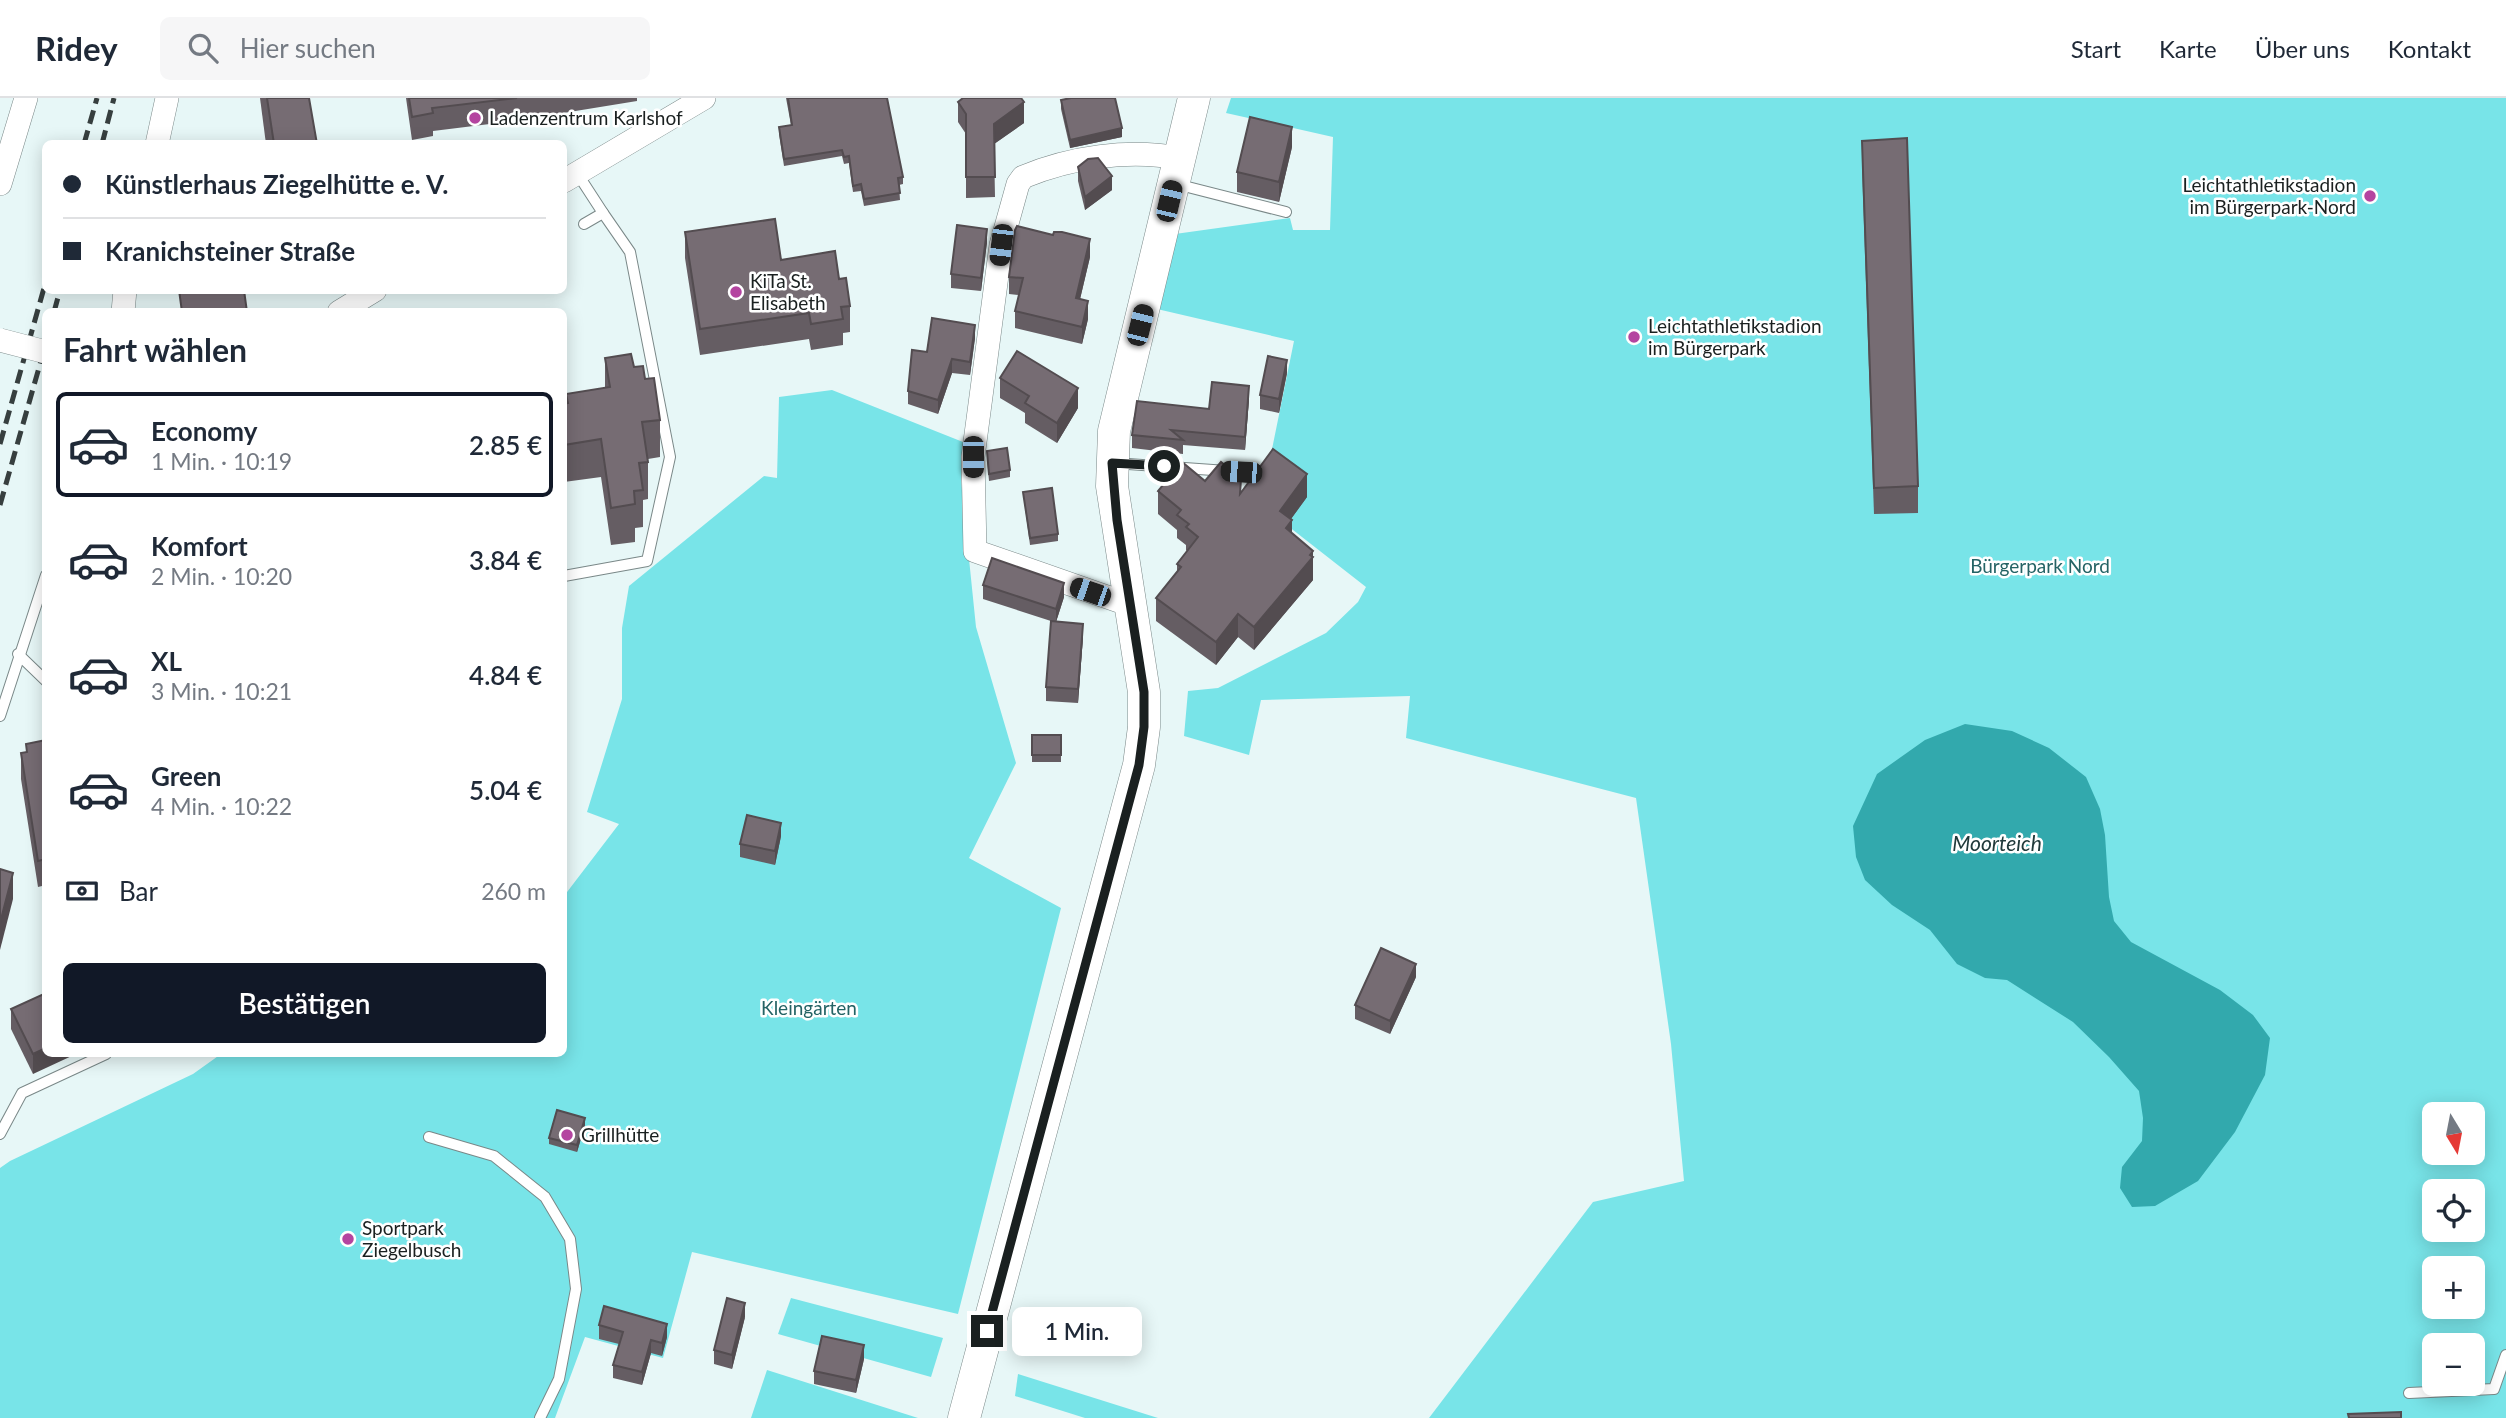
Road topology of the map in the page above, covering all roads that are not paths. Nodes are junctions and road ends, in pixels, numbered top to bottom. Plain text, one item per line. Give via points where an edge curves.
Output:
1 (26, 98) edge
2 (167, 98) edge
3 (704, 98) edge
4 (1194, 98) edge
5 (158, 140) edge
6 (1176, 171) junction
7 (570, 177) edge
8 (0, 184) edge
9 (1286, 212) dead end
10 (603, 214) junction
11 (584, 224) dead end
12 (368, 294) edge
13 (346, 308) edge
14 (0, 341) edge
15 (42, 351) edge
16 (1112, 463) junction
17 (1241, 472) dead end
18 (567, 575) edge
19 (42, 586) edge
20 (1130, 606) junction
21 (18, 654) junction
22 (42, 677) edge
23 (0, 716) edge
24 (100, 1057) edge
25 (0, 1134) edge
26 (429, 1138) dead end
27 (2506, 1355) edge
28 (2409, 1393) dead end
29 (540, 1418) edge
30 (964, 1418) edge

1 - 8 street
2 - 5 street
3 - 7 street
4 - 6 main road
6 - 9 lane
6 - 16 main road via 1114,431
6 - 20 street via 1160,155 1094,156 1023,177 1018,184 1001,245 973,457 975,551
7 - 10 lane
10 - 11 lane
10 - 18 lane via 630,252 670,457 647,561
12 - 13 street
14 - 15 street, bridge
16 - 17 lane
16 - 20 main road
19 - 21 lane
20 - 30 main road via 1144,692 1139,765
21 - 22 lane
21 - 23 lane
24 - 25 lane via 22,1093
26 - 29 lane via 494,1156 545,1197 570,1239 576,1289 559,1379
27 - 28 lane via 2494,1389

